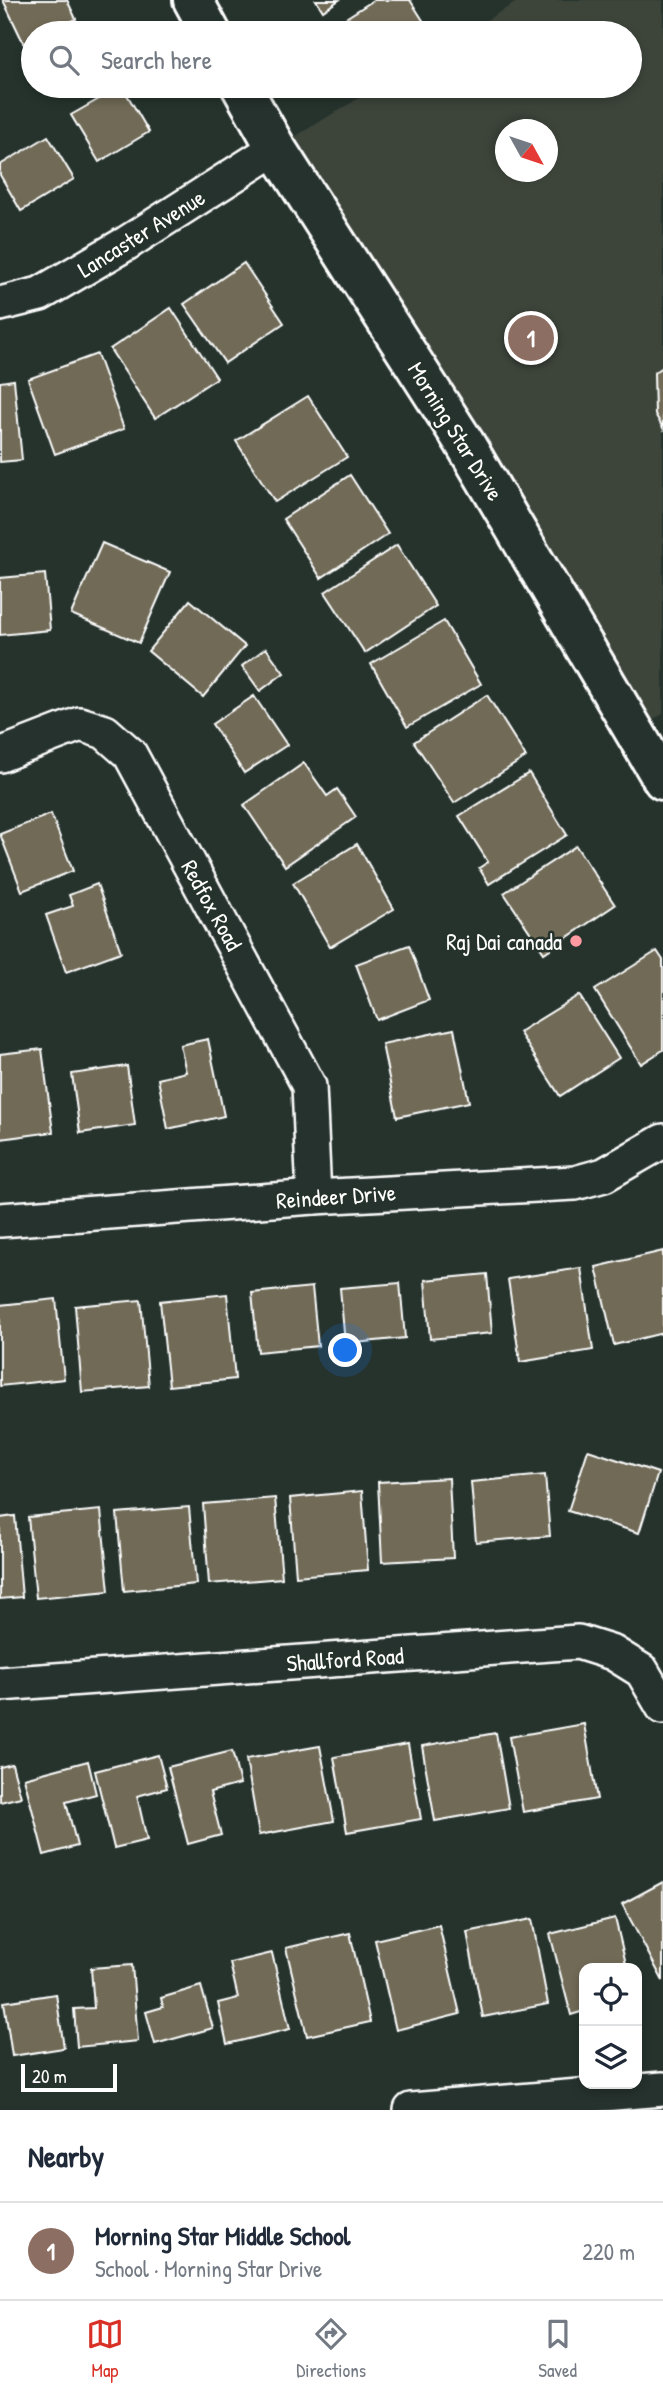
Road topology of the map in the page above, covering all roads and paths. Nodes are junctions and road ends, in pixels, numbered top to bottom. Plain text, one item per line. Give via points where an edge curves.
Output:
1 (192, 0) edge
2 (204, 21) edge
3 (248, 98) edge
4 (276, 148) junction
5 (0, 304) edge
6 (0, 755) edge
7 (663, 780) edge
8 (663, 1141) edge
9 (314, 1197) junction
10 (0, 1220) edge
11 (0, 1684) edge
12 (663, 1707) edge
13 (663, 2089) edge
14 (411, 2110) edge

1 - 2 street
3 - 4 street, Morning Star Drive
4 - 5 street, Lancaster Avenue via 40,294
4 - 7 street, Morning Star Drive via 464,442
6 - 9 street, Redfox Road via 80,723 105,732 130,754 309,1086
8 - 9 street, Reindeer Drive via 604,1175 575,1183
9 - 10 street, Reindeer Drive
11 - 12 street, Shallford Road via 578,1642 613,1653 642,1671
13 - 14 street

